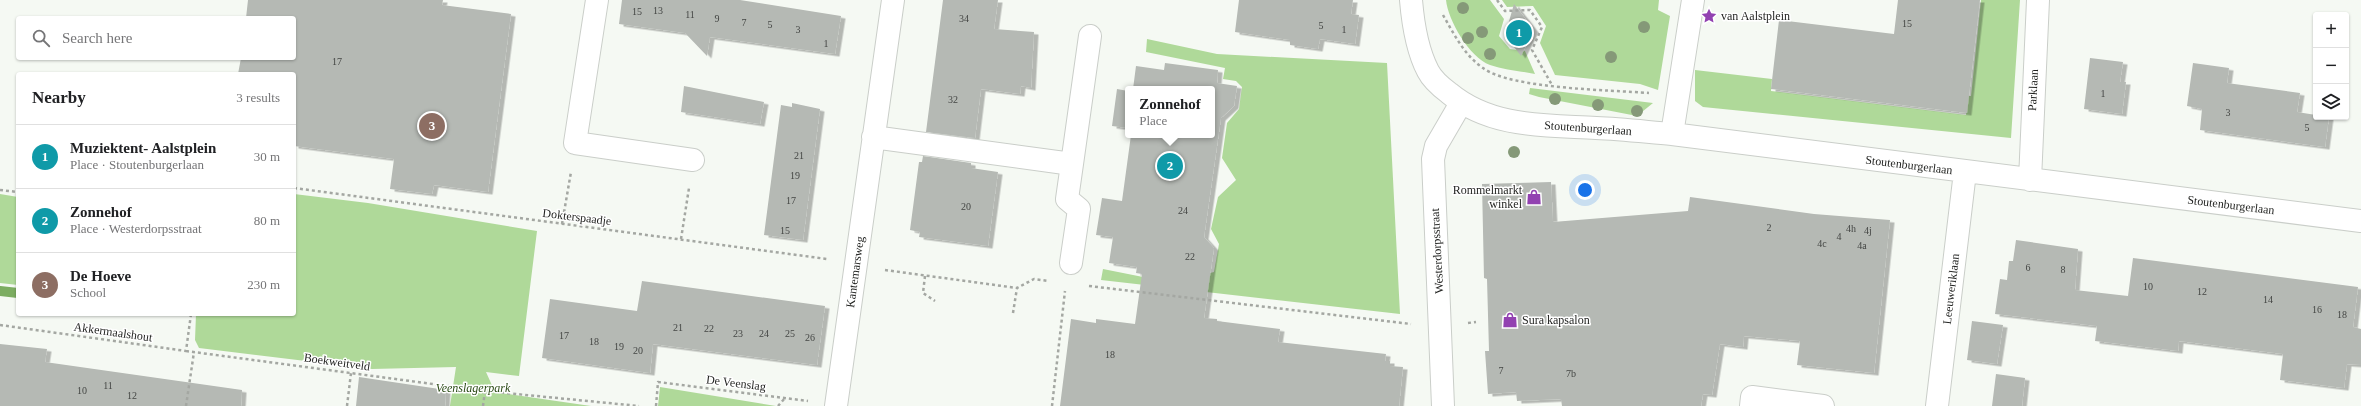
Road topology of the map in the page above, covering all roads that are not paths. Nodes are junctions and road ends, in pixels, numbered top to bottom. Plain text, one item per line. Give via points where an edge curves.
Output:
1 (597, 0) edge
2 (893, 0) edge
3 (1411, 0) edge
4 (1693, 0) edge
5 (2038, 0) edge
6 (1090, 36) dead end
7 (1461, 103) junction
8 (1672, 134) junction
9 (873, 137) junction
10 (693, 160) road end
11 (1072, 164) junction
12 (1965, 172) junction
13 (2030, 180) junction
14 (2361, 221) edge
15 (1069, 273) road end
16 (836, 406) edge
17 (1443, 406) edge
18 (1751, 406) edge
19 (1823, 406) edge
20 (1937, 406) edge

1 - 10 street via 575,143
2 - 9 street, Kantemarsweg
3 - 7 street, Stoutenburgerlaan via 1420,51 1428,72
4 - 8 street via 1680,96
5 - 13 street, Parklaan
6 - 11 street
7 - 8 street, Stoutenburgerlaan via 1477,112 1522,123
7 - 17 street, Westerdorpsstraat via 1436,146 1433,160
8 - 12 street, Stoutenburgerlaan
9 - 11 street
9 - 16 street, Kantemarsweg
11 - 15 street via 1067,199 1079,209
12 - 13 street, Stoutenburgerlaan
12 - 20 street, Leeuweriklaan
13 - 14 street, Stoutenburgerlaan
18 - 19 street via 1752,397

